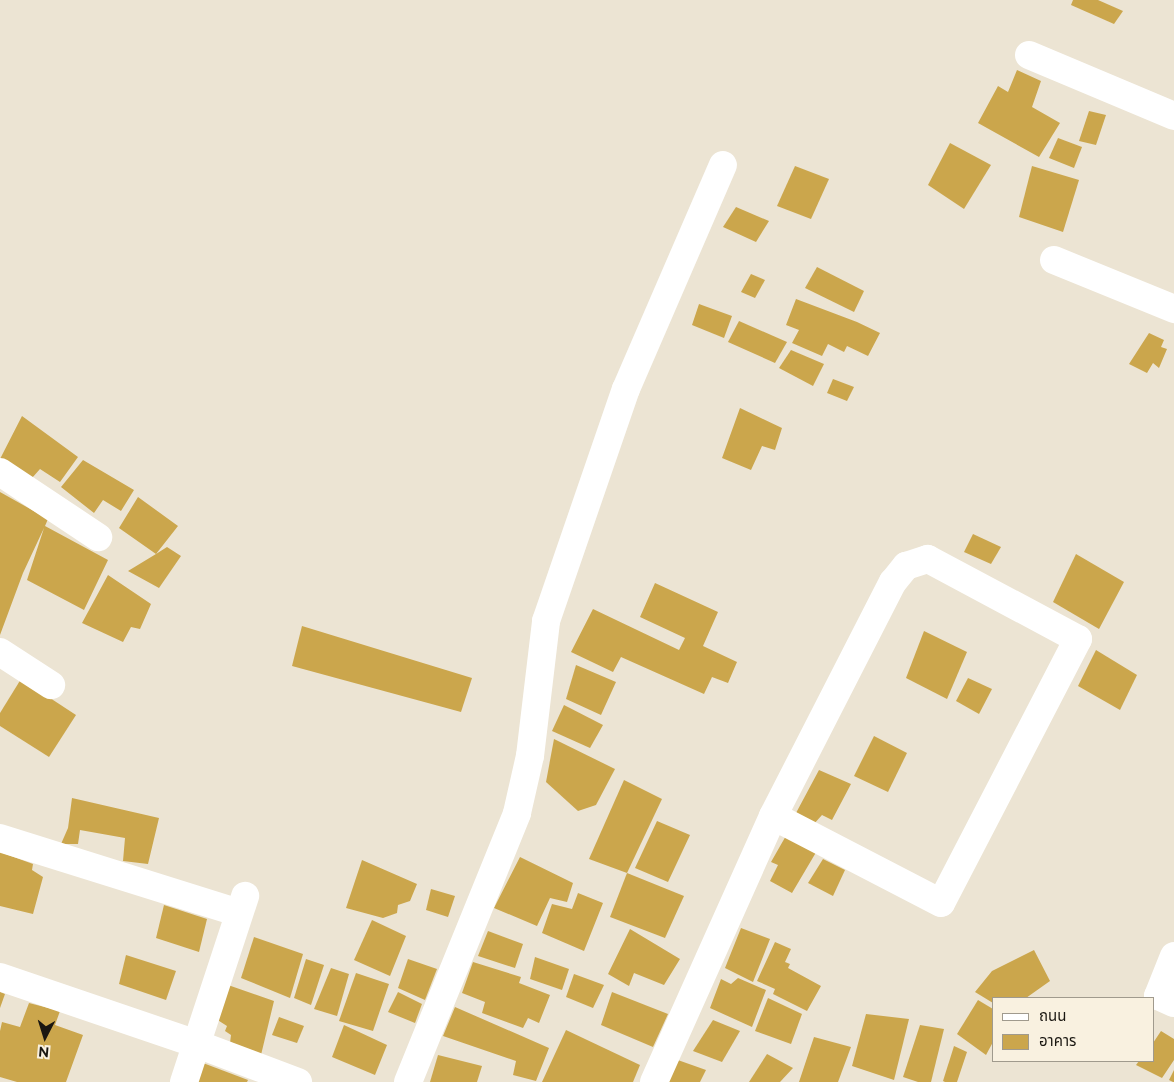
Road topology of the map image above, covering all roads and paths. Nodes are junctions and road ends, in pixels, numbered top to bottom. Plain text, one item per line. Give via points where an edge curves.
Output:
1 (1029, 55) dead end
2 (1174, 116) edge
3 (723, 165) dead end
4 (1054, 260) dead end
5 (1174, 309) edge
6 (0, 472) edge
7 (98, 537) dead end
8 (0, 652) edge
9 (52, 685) dead end
10 (773, 816) junction
11 (0, 838) edge
12 (1174, 956) edge
13 (0, 977) edge
14 (1174, 1003) edge
15 (197, 1044) junction
16 (184, 1082) edge
17 (298, 1082) edge
18 (408, 1082) edge
19 (654, 1082) edge

1 - 2 street
3 - 18 street via 626,389 565,565 546,621 530,756 517,813
4 - 5 street
6 - 7 street
8 - 9 street
10 - 10 street via 941,904 1078,639 928,558 906,566 892,582
10 - 19 street
11 - 15 street via 242,904
12 - 14 street via 1158,996
13 - 15 street
15 - 16 street
15 - 17 street

